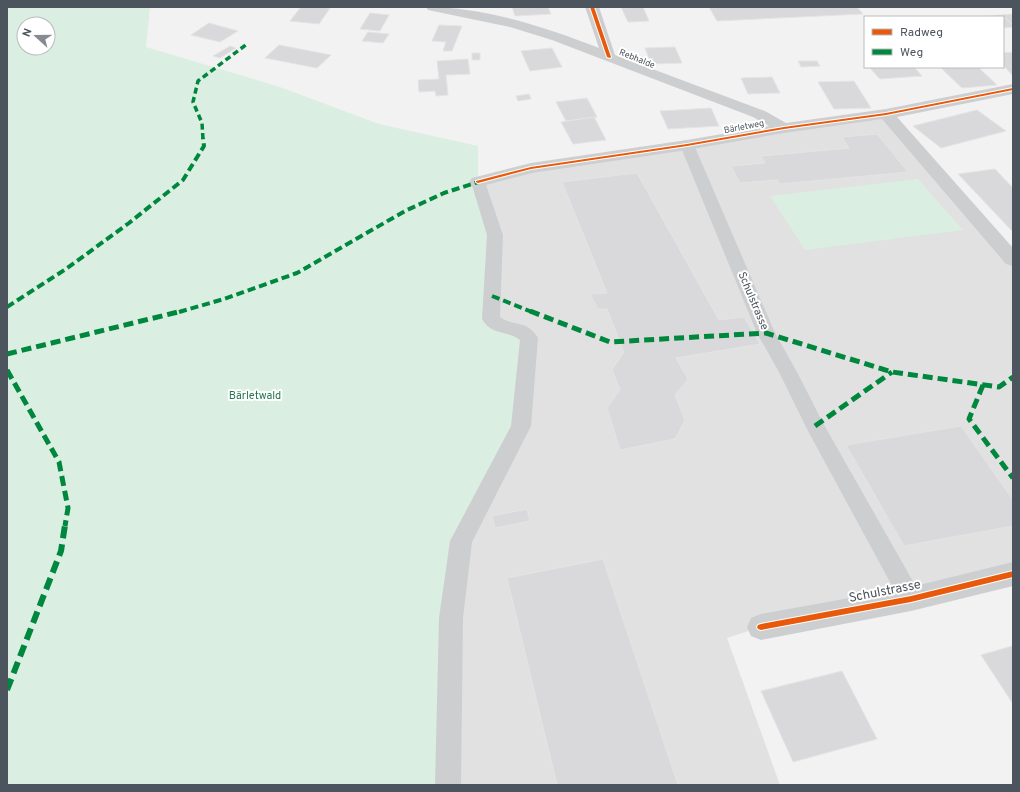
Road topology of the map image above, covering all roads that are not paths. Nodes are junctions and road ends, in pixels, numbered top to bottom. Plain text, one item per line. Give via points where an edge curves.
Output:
1 (433, 7) edge
2 (592, 7) edge
3 (609, 57) junction
4 (1013, 89) edge
5 (886, 114) junction
6 (784, 128) junction
7 (688, 145) junction
8 (478, 182) joint
9 (1013, 260) edge
10 (1013, 574) edge
11 (911, 599) junction
12 (761, 627) dead end
13 (448, 785) edge

1 - 3 street, Rebhalde via 513,24 557,37
2 - 3 street
3 - 6 street, Rebhalde via 706,96 759,114
4 - 5 street, Bärletweg
5 - 6 street, Bärletweg
5 - 9 street
6 - 7 street, Bärletweg
7 - 8 street, Bärletweg via 531,168
7 - 11 lane, Schulstrasse via 766,333
8 - 13 lane via 495,235 491,319 501,327 518,329 529,338 522,426 460,541 451,618
10 - 11 street, Schulstrasse
11 - 12 street, Schulstrasse

